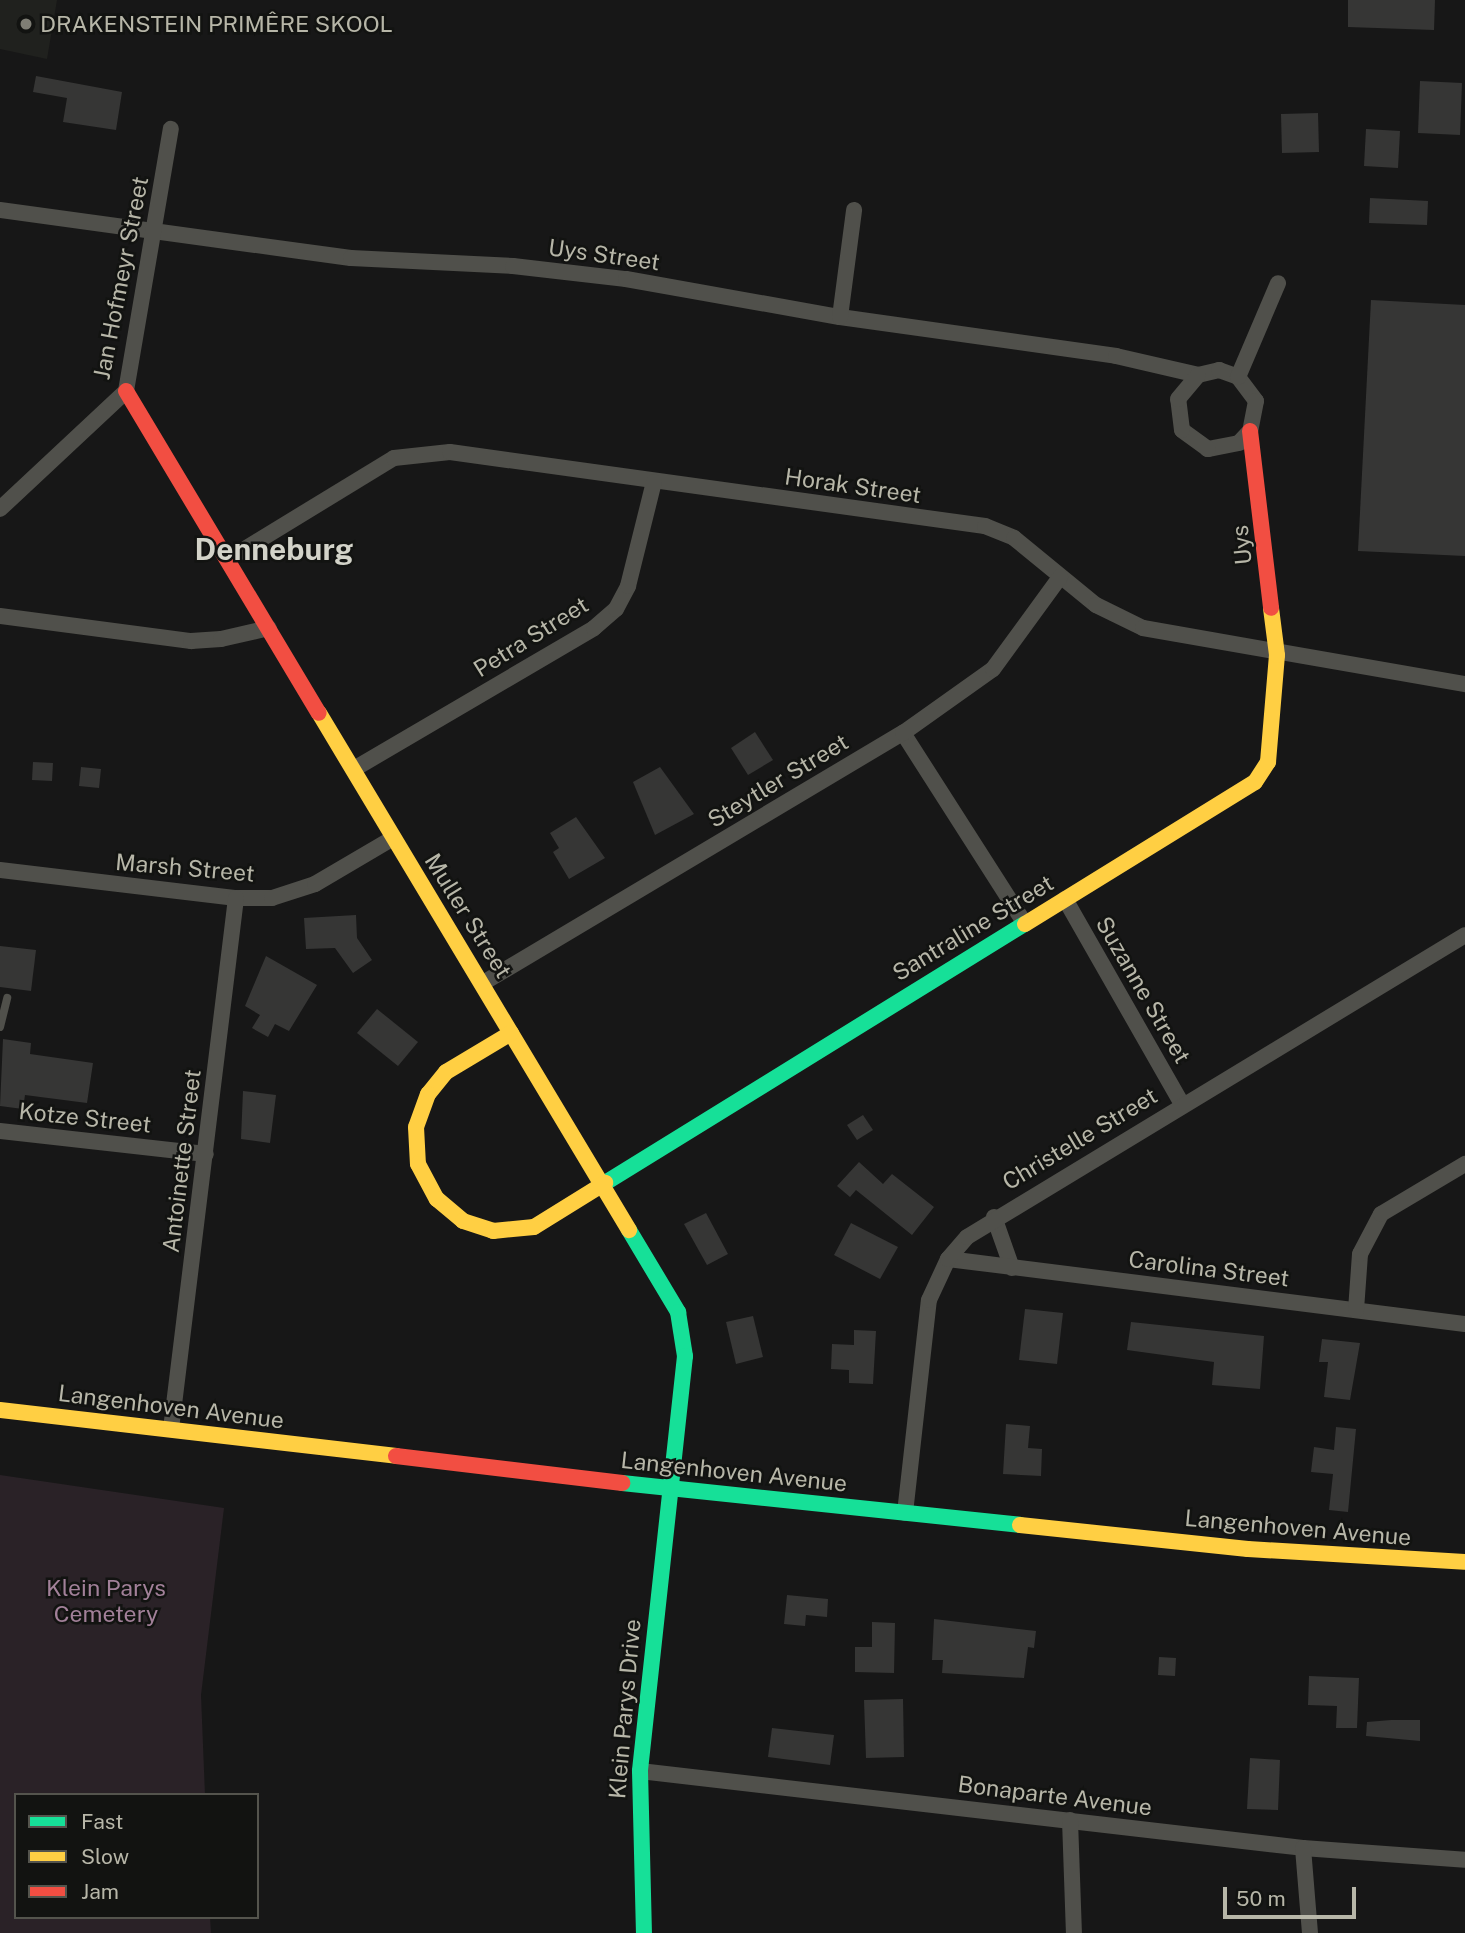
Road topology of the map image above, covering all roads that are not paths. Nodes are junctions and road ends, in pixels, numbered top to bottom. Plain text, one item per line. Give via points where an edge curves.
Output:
1 (171, 129) dead end
2 (0, 210) edge
3 (854, 210) dead end
4 (155, 231) junction
5 (1278, 283) dead end
6 (840, 317) junction
7 (1198, 375) junction
8 (1238, 376) junction
9 (126, 391) junction
10 (1250, 431) junction
11 (654, 482) junction
12 (0, 509) edge
13 (230, 558) junction
14 (1060, 577) junction
15 (0, 616) edge
16 (269, 628) junction
17 (1277, 655) junction
18 (1465, 684) edge
19 (903, 733) junction
20 (354, 769) junction
21 (393, 838) junction
22 (0, 870) edge
23 (236, 898) junction
24 (1065, 899) junction
25 (1023, 921) junction
26 (1465, 935) edge
27 (483, 983) junction
28 (7, 998) dead end
29 (0, 1027) edge
30 (511, 1033) junction
31 (1182, 1104) junction
32 (0, 1131) edge
33 (206, 1154) junction
34 (1465, 1164) edge
35 (603, 1185) junction
36 (994, 1217) junction
37 (948, 1259) junction
38 (1012, 1268) junction
39 (1356, 1310) junction
40 (1465, 1324) edge
41 (0, 1410) edge
42 (171, 1429) junction
43 (673, 1489) junction
44 (905, 1513) junction
45 (1465, 1562) edge
46 (640, 1771) junction
47 (1070, 1820) junction
48 (1303, 1848) junction
49 (1465, 1860) edge
50 (644, 1933) edge
51 (1074, 1933) edge
52 (1310, 1933) edge

1 - 4 street, Jan Hofmeyr Street
2 - 4 street, Uys Street
3 - 6 street
4 - 6 street, Uys Street via 351,258 513,266 614,278
4 - 9 street, Jan Hofmeyr Street
5 - 8 street
6 - 7 street, Uys Street via 1116,356
7 - 8 street via 1219,370
7 - 10 street via 1178,399 1182,430 1208,449 1232,446
8 - 10 street via 1256,401
9 - 12 street, Jan Hofmeyr Street
9 - 13 street, Muller Street
10 - 17 street, Uys
11 - 13 street, Horak Street via 450,452 419,452 367,471
11 - 14 street, Horak Street via 985,526 1014,538
11 - 20 street, Petra Street via 628,586 615,609 594,628
13 - 16 street, Muller Street
14 - 17 street, Horak Street via 1096,605 1143,628
14 - 19 street, Steytler Street via 993,669
15 - 16 street via 191,641
16 - 20 street, Muller Street
17 - 18 street, Horak Street
17 - 24 street, Santraline Street via 1264,773
19 - 25 street
19 - 27 street, Steytler Street
20 - 21 street, Muller Street
21 - 23 street, Marsh Street via 315,884 272,898
21 - 27 street, Muller Street
22 - 23 street, Marsh Street
23 - 33 street, Antoinette Street
24 - 25 street, Santraline Street
24 - 31 street, Suzanne Street
25 - 35 street, Santraline Street
26 - 31 street, Christelle Street
27 - 30 street, Muller Street
28 - 29 lane
30 - 35 street, Muller Street
30 - 35 street via 446,1072 428,1094 416,1127 418,1164 437,1199 463,1222 492,1231 534,1227
31 - 36 street, Christelle Street
32 - 33 street, Kotze Street
33 - 42 street, Antoinette Street
34 - 39 street via 1381,1214 1360,1254
35 - 43 street, Muller Street via 667,1291 683,1333
36 - 37 street, Christelle Street
36 - 38 street
37 - 38 street, Carolina Street
37 - 44 street, Christelle Street via 929,1300
38 - 39 street, Carolina Street
39 - 40 street, Carolina Street
41 - 42 street, Langenhoven Avenue
42 - 43 street, Langenhoven Avenue
43 - 44 street, Langenhoven Avenue
43 - 46 street, Klein Parys Drive
44 - 45 street, Langenhoven Avenue via 1248,1549
46 - 47 street, Bonaparte Avenue
46 - 50 street, Klein Parys Drive
47 - 48 street, Bonaparte Avenue
47 - 51 street
48 - 49 street, Bonaparte Avenue
48 - 52 street

